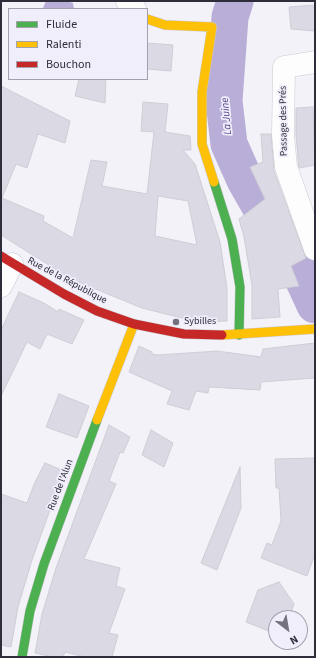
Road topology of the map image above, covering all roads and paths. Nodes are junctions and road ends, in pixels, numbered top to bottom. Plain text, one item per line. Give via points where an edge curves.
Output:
1 (148, 19) edge
2 (315, 62) edge
3 (315, 249) edge
4 (6, 260) edge
5 (1, 286) edge
6 (134, 324) junction
7 (314, 330) edge
8 (239, 335) junction
9 (22, 657) edge

1 - 8 street via 165,25 212,27 202,92 202,144 232,238 240,287
2 - 3 street, Passage des Prés via 284,67 283,135 286,167
4 - 5 street
4 - 6 street, Rue de la République via 97,311
6 - 8 street, Rue de la République via 184,334
6 - 9 street, Rue de l'Alun via 44,564 30,611
7 - 8 street, Rue de la République

